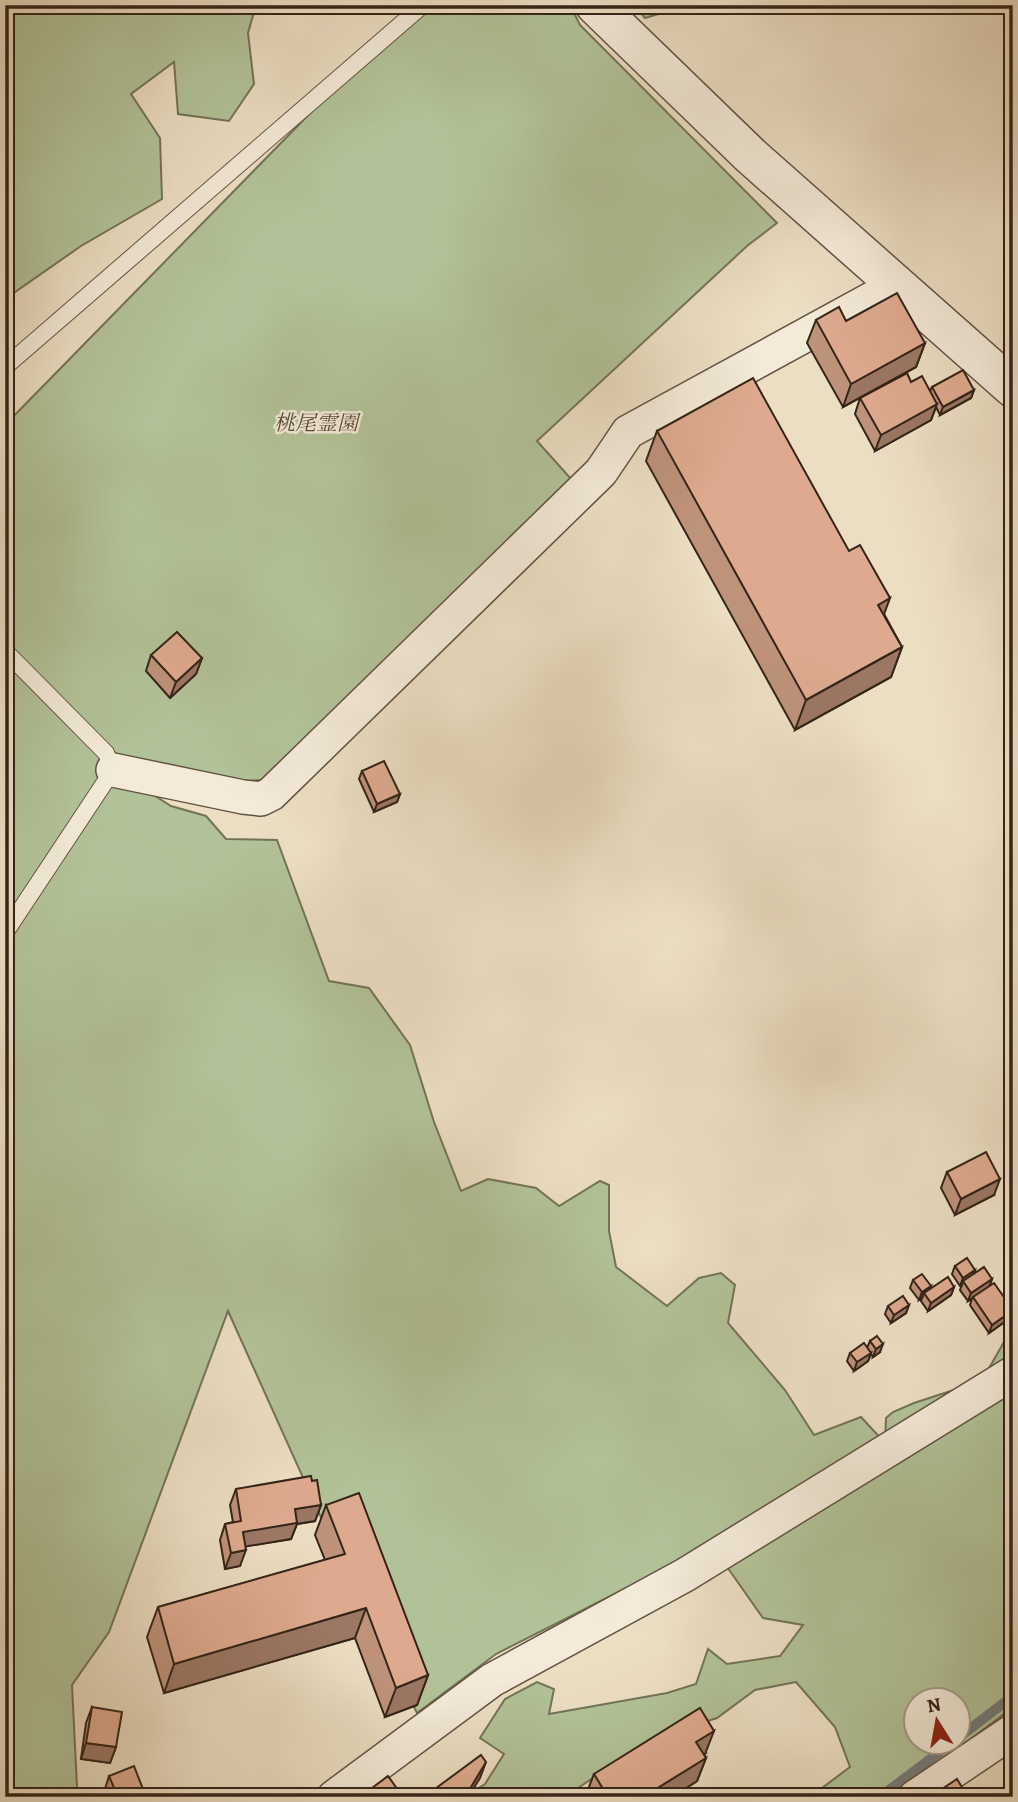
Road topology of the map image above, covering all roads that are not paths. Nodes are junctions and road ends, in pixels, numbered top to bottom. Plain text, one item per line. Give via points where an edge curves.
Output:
1 (423, 5) edge
2 (595, 5) edge
3 (897, 285) junction
4 (5, 367) edge
5 (1013, 388) edge
6 (5, 651) edge
7 (113, 770) junction
8 (5, 933) edge
9 (1013, 1373) edge
10 (1013, 1731) edge
11 (334, 1797) edge
12 (915, 1797) edge

1 - 4 lane
2 - 3 street via 751,156
3 - 5 street
3 - 7 street via 628,432 601,472 271,794 261,799 243,797
6 - 7 lane via 106,752
7 - 8 lane
9 - 11 street via 685,1575 492,1679
10 - 12 street

